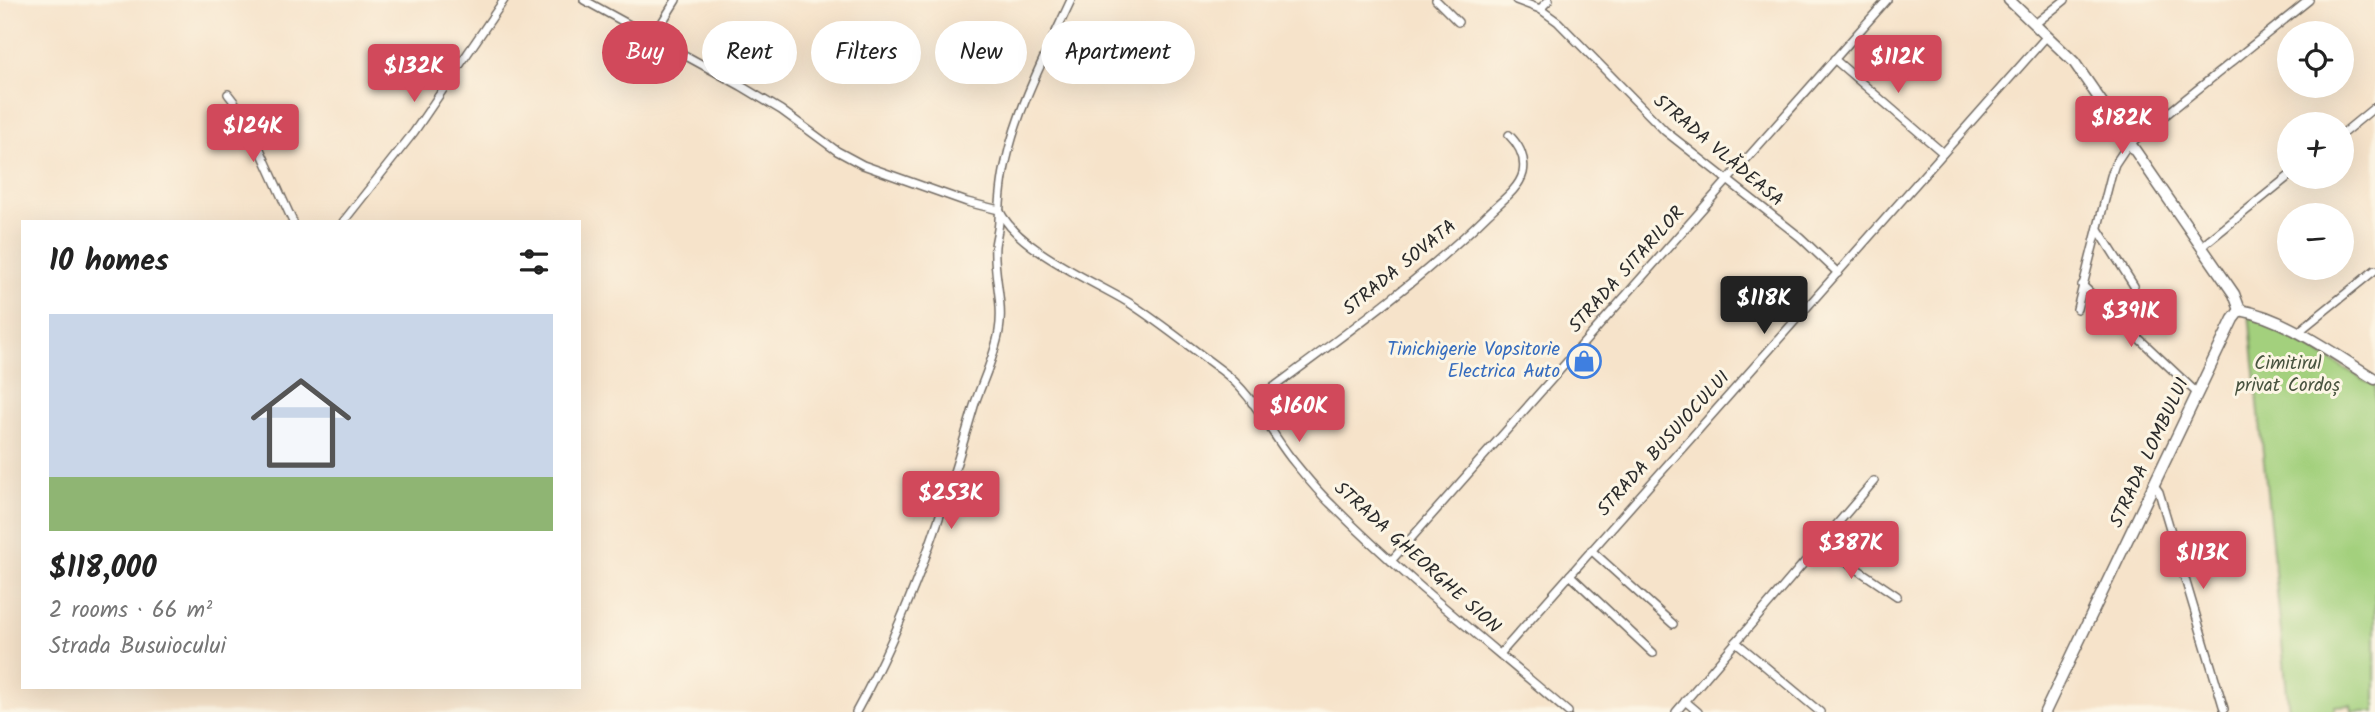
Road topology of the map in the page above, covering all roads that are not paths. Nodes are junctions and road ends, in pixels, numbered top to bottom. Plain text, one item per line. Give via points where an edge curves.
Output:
1 (504, 0) edge
2 (584, 0) edge
3 (676, 0) edge
4 (1071, 0) edge
5 (1436, 0) edge
6 (1516, 0) edge
7 (1549, 0) edge
8 (1886, 0) edge
9 (2009, 0) edge
10 (2065, 0) edge
11 (2309, 0) edge
12 (1540, 9) junction
13 (623, 21) edge
14 (663, 21) edge
15 (1458, 22) dead end
16 (2035, 24) junction
17 (2047, 36) junction
18 (688, 57) edge
19 (1834, 59) junction
20 (228, 94) dead end
21 (2375, 107) edge
22 (2354, 124) edge
23 (1509, 135) dead end
24 (2131, 142) junction
25 (1943, 153) junction
26 (1727, 181) junction
27 (2277, 186) edge
28 (999, 210) junction
29 (292, 220) edge
30 (345, 220) edge
31 (2098, 229) junction
32 (2201, 247) junction
33 (2375, 270) edge
34 (1838, 273) junction
35 (2082, 285) junction
36 (2134, 286) dead end
37 (2077, 309) dead end
38 (2240, 310) junction
39 (2297, 333) junction
40 (2375, 379) edge
41 (2198, 394) junction
42 (1252, 403) junction
43 (1874, 481) dead end
44 (2154, 485) junction
45 (1820, 544) junction
46 (1591, 551) junction
47 (1391, 561) junction
48 (1570, 575) junction
49 (1897, 596) dead end
50 (1673, 624) dead end
51 (1736, 642) junction
52 (1653, 653) dead end
53 (1500, 654) junction
54 (1685, 701) junction
55 (2224, 709) dead end
56 (856, 712) edge
57 (1568, 712) edge
58 (1676, 712) edge
59 (1698, 712) edge
60 (1820, 712) edge
61 (2045, 712) edge

1 - 30 street via 414,132
2 - 13 street
3 - 14 street
4 - 28 street via 1012,139
5 - 15 street
6 - 12 street, STRADA VLĂDEASA
7 - 12 street
8 - 19 street, STRADA SITARILOR
9 - 16 street
10 - 16 street
11 - 24 street
12 - 26 street, STRADA VLĂDEASA via 1665,131
16 - 17 street
17 - 24 street via 2074,62
17 - 25 street, STRADA BUSUIOCULUI
18 - 28 street via 863,164
19 - 25 street
19 - 26 street, STRADA SITARILOR
20 - 29 street via 245,116
21 - 22 street
23 - 42 street, STRADA SOVATA via 1524,164 1510,192 1422,275
24 - 31 street via 2115,164
24 - 32 street
25 - 34 street, STRADA BUSUIOCULUI
26 - 34 street, STRADA VLĂDEASA
26 - 47 street, STRADA SITARILOR
27 - 32 street
28 - 42 street, STRADA GHEORGHE SION via 1004,221 1040,252 1132,306 1225,373
28 - 56 street via 997,342 918,582
31 - 35 street
31 - 36 street
32 - 38 street
33 - 39 street
34 - 46 street, STRADA BUSUIOCULUI
35 - 37 street
35 - 41 street
38 - 39 street
38 - 41 street, STRADA LOMBULUI
39 - 40 street
41 - 44 street, STRADA LOMBULUI
42 - 47 street, STRADA GHEORGHE SION via 1330,504
43 - 45 street
44 - 55 street
44 - 61 street, STRADA LOMBULUI
45 - 49 street
45 - 51 street
46 - 48 street, STRADA BUSUIOCULUI
46 - 50 street
47 - 53 street, STRADA GHEORGHE SION
48 - 52 street
48 - 53 street, STRADA BUSUIOCULUI
51 - 54 street
51 - 60 street
53 - 57 street, STRADA GHEORGHE SION
54 - 58 street
54 - 59 street

